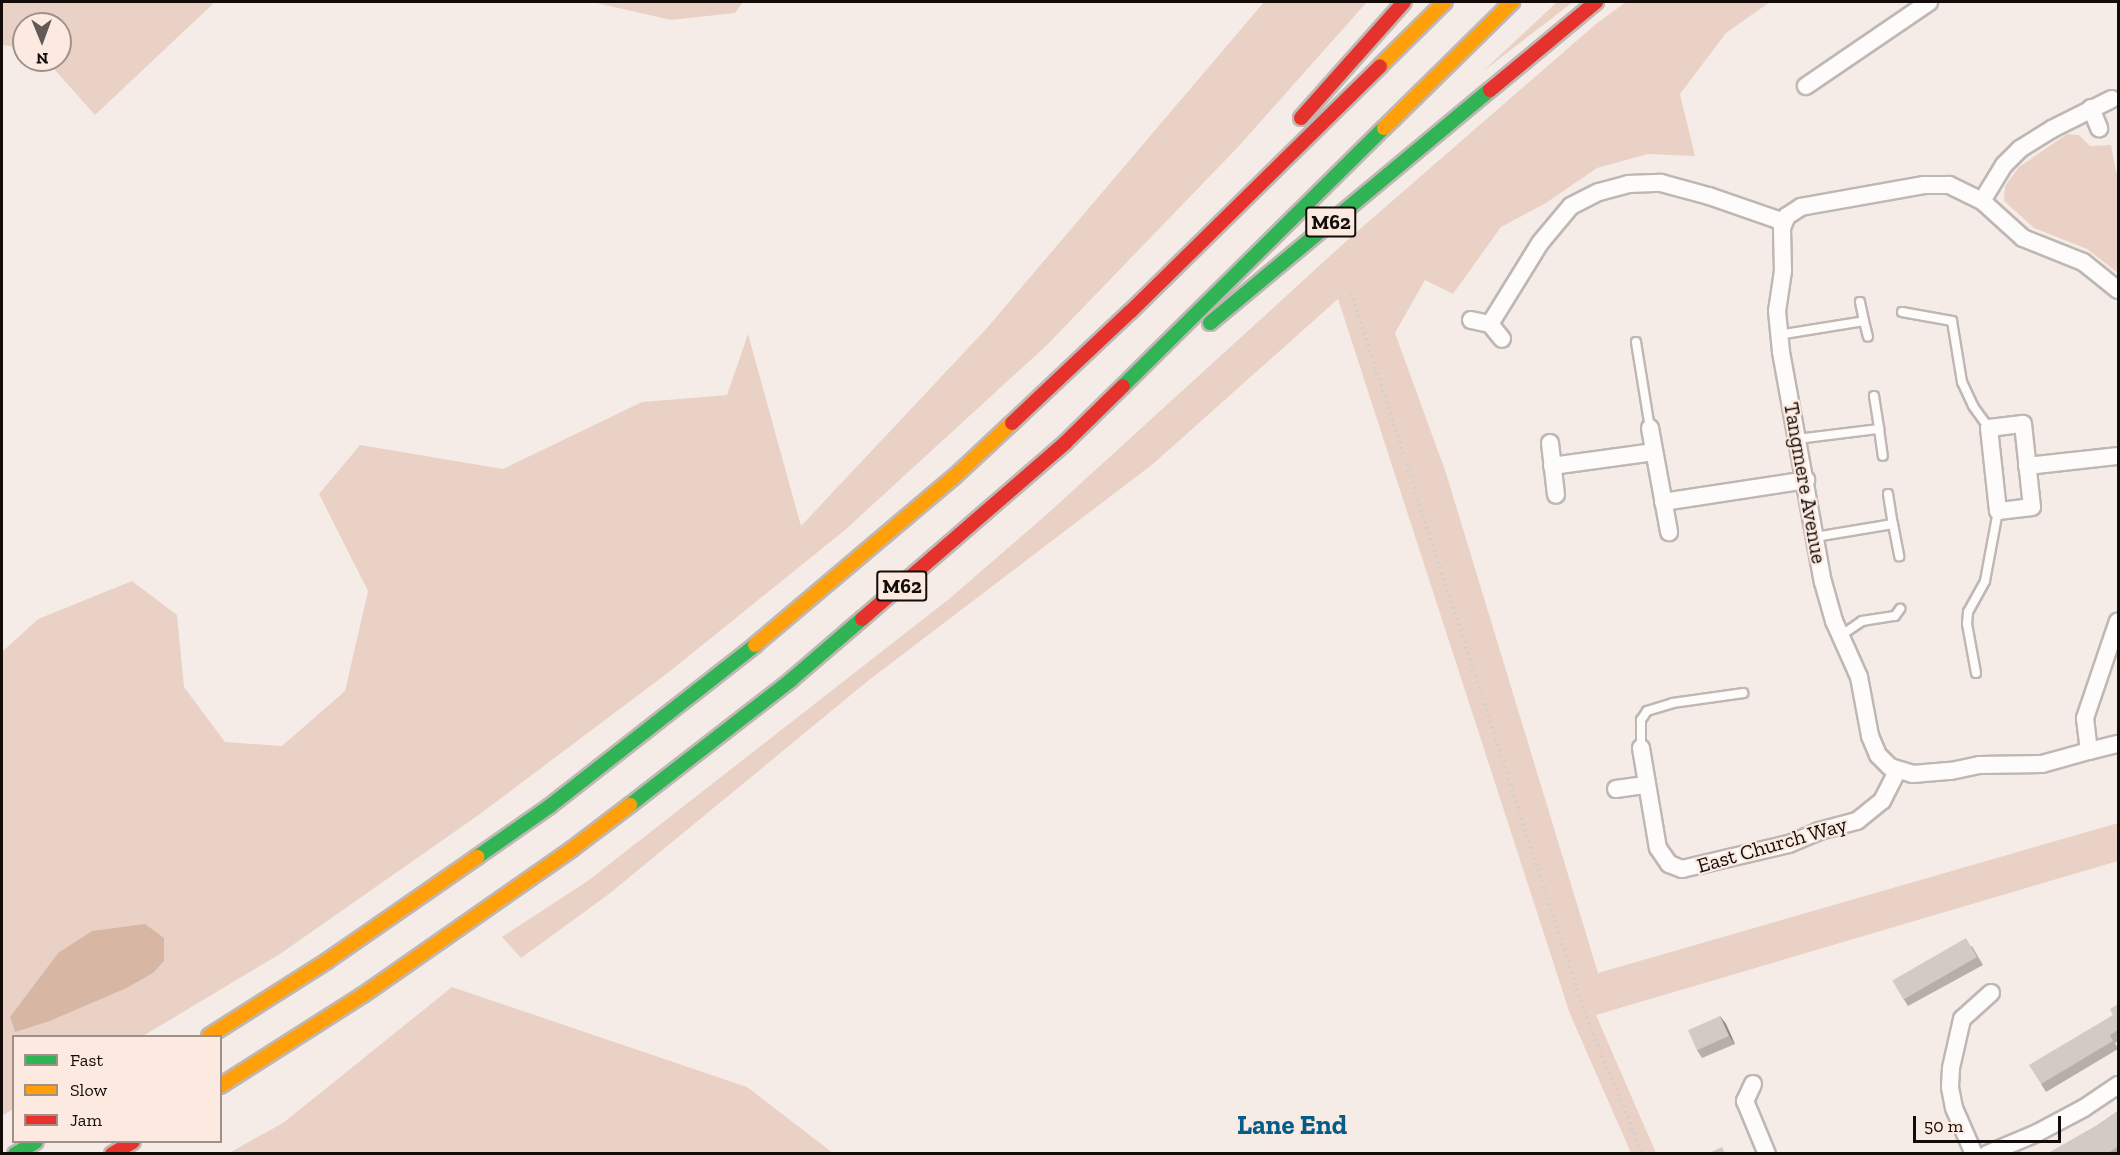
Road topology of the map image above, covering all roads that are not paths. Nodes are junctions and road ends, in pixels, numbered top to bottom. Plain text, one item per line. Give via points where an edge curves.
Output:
1 (1404, 2) edge
2 (1444, 2) edge
3 (1512, 2) edge
4 (1596, 2) edge
5 (1929, 2) edge
6 (1806, 86) dead end
7 (2112, 99) dead end
8 (2091, 108) junction
9 (1294, 125) dead end
10 (2099, 128) dead end
11 (1263, 161) dead end
12 (1982, 201) junction
13 (1784, 222) junction
14 (2118, 290) edge
15 (1860, 302) dead end
16 (1131, 311) junction
17 (1902, 312) dead end
18 (1471, 320) dead end
19 (1864, 321) junction
20 (1490, 324) junction
21 (1778, 335) junction
22 (1868, 337) dead end
23 (1502, 339) dead end
24 (1636, 342) dead end
25 (1874, 396) dead end
26 (1650, 428) joint
27 (1989, 428) junction
28 (1879, 429) junction
29 (1797, 439) junction
30 (1065, 443) junction
31 (1550, 443) dead end
32 (1654, 452) junction
33 (1883, 456) dead end
34 (2118, 456) edge
35 (1552, 466) junction
36 (2027, 466) junction
37 (1806, 480) junction
38 (1888, 494) dead end
39 (1556, 495) dead end
40 (1663, 502) junction
41 (1998, 511) junction
42 (1893, 524) junction
43 (1669, 532) dead end
44 (1815, 537) junction
45 (1899, 556) dead end
46 (1900, 609) dead end
47 (2118, 621) edge
48 (1840, 636) junction
49 (1977, 673) dead end
50 (1743, 693) dead end
51 (2118, 744) edge
52 (1641, 748) joint
53 (2090, 751) junction
54 (1897, 771) junction
55 (1646, 785) junction
56 (1616, 789) dead end
57 (1990, 993) dead end
58 (211, 1035) edge
59 (1753, 1084) dead end
60 (222, 1085) edge
61 (2118, 1085) edge
62 (34, 1143) edge
63 (131, 1143) edge
64 (15, 1154) edge
65 (112, 1154) edge
66 (1767, 1154) edge
67 (1974, 1154) edge
68 (1987, 1154) edge

1 - 9 highway
2 - 16 highway, M62
3 - 30 highway, M62
4 - 30 highway, M62
5 - 6 street
7 - 8 street
8 - 10 street
8 - 12 street via 2020,149 2004,165
11 - 16 highway, M62
12 - 13 street via 1950,185 1924,185 1801,207
12 - 14 street via 2023,238 2083,262
13 - 20 street via 1660,183 1628,184 1599,192 1572,206 1540,243
13 - 21 street, Tangmere Avenue
15 - 19 lane
16 - 58 highway, M62 via 954,477 745,653 550,806 327,961
17 - 27 lane via 1952,321 1962,382
18 - 20 street
19 - 21 lane
19 - 22 lane
20 - 23 street
21 - 29 street, Tangmere Avenue
24 - 26 lane
25 - 28 lane
26 - 32 street
27 - 36 street via 2023,424
27 - 41 street
28 - 29 lane
28 - 33 lane
29 - 37 street, Tangmere Avenue
30 - 60 highway, M62 via 791,680 572,849 363,995
31 - 35 street
32 - 35 street
32 - 40 street
34 - 36 street
35 - 39 street
36 - 41 street via 2032,507
37 - 40 street
37 - 44 street, Tangmere Avenue
38 - 42 lane
40 - 43 street
41 - 49 lane via 1986,581 1968,612
42 - 44 lane
42 - 45 lane
44 - 48 street, Tangmere Avenue via 1823,582
46 - 48 lane via 1895,616 1862,621
47 - 53 street via 2085,718
48 - 54 street, Tangmere Avenue via 1863,692 1873,746 1884,762
50 - 52 lane via 1672,703 1647,711 1641,720
51 - 53 street
52 - 55 street, East Church Way
53 - 54 street via 2042,764 1979,765 1939,773
54 - 55 street, East Church Way via 1882,801 1857,821 1776,848 1682,869 1669,864 1660,854
55 - 56 street
57 - 67 street via 1962,1019 1951,1068 1954,1108
59 - 66 street via 1744,1101
61 - 68 street via 2084,1108
62 - 64 highway
63 - 65 highway

